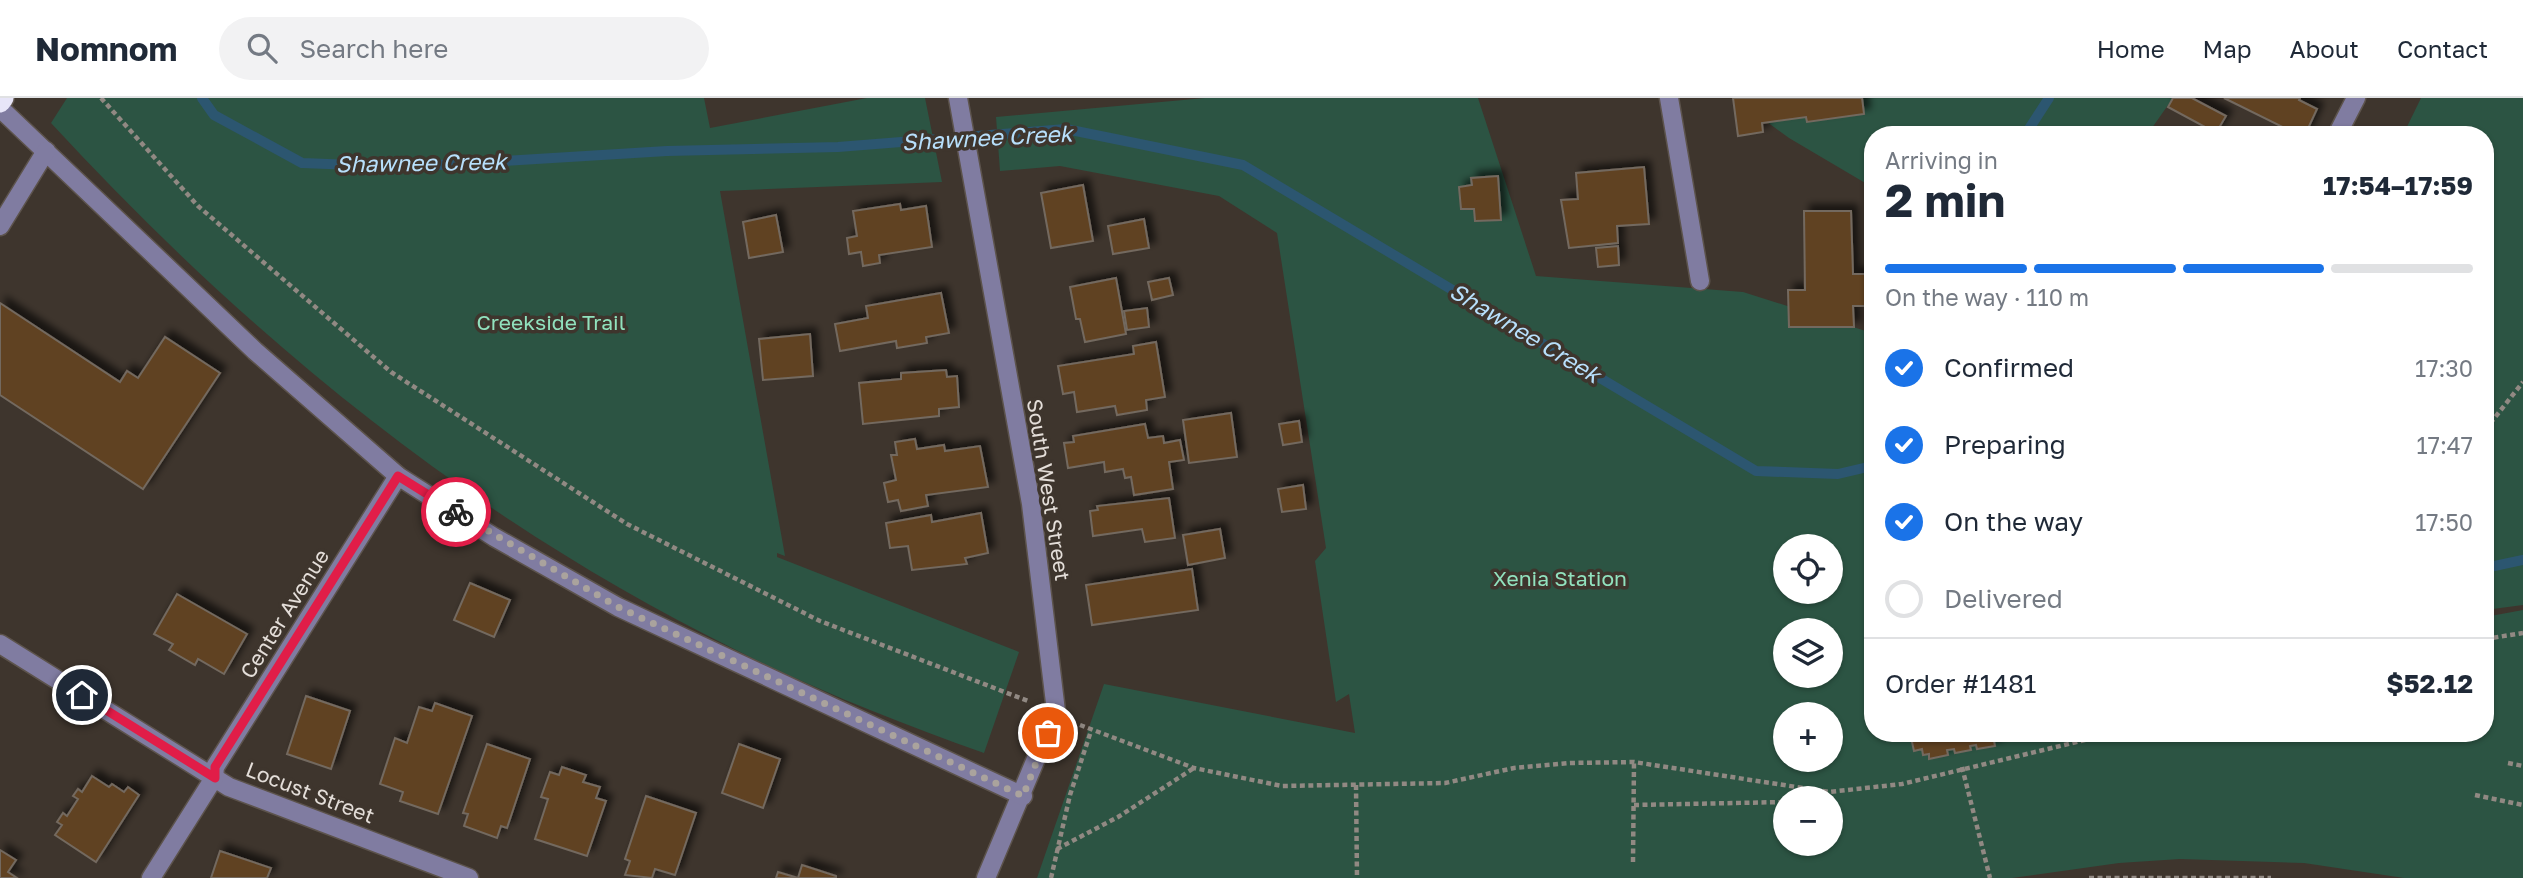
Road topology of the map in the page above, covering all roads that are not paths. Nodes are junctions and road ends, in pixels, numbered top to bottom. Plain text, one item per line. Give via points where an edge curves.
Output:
1 (3, 98) edge
2 (1669, 98) edge
3 (2356, 98) edge
4 (958, 102) edge
5 (0, 105) edge
6 (2342, 126) edge
7 (46, 151) junction
8 (0, 226) edge
9 (1700, 281) dead end
10 (398, 476) junction
11 (0, 644) edge
12 (215, 778) junction
13 (1023, 796) junction
14 (151, 878) edge
15 (469, 878) edge
16 (986, 878) edge

1 - 5 highway
2 - 9 street
3 - 6 street
4 - 13 street, South West Street via 1031,504 1056,711
5 - 7 street
7 - 8 street
7 - 10 street via 255,351
10 - 12 street, Center Avenue via 215,767
10 - 13 street via 618,607
11 - 12 street, Locust Street
12 - 14 street, Center Avenue
12 - 15 street, Locust Street via 247,796
13 - 16 street, South West Street

